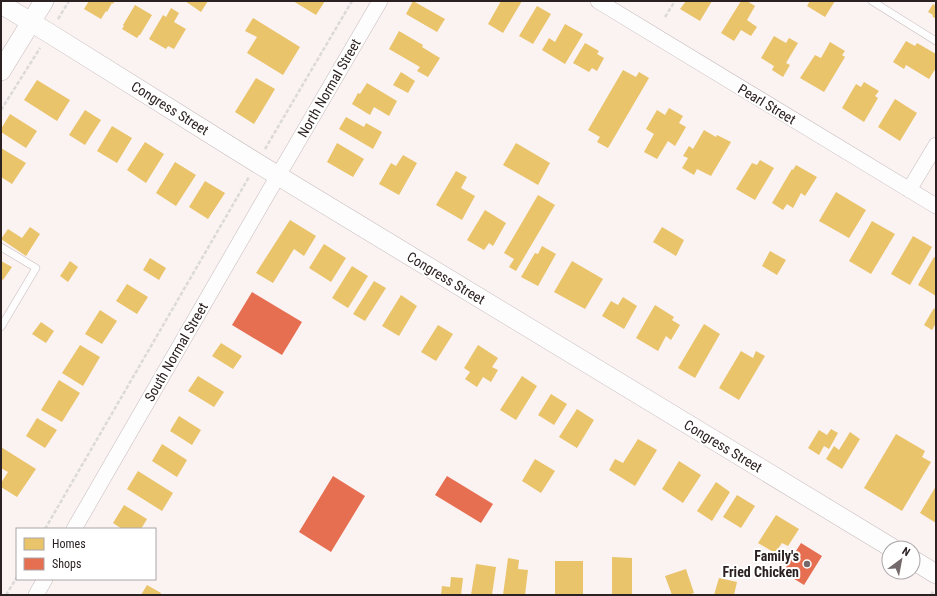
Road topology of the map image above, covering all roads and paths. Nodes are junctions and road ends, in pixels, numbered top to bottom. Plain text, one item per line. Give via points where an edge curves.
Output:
1 (44, 1) edge
2 (69, 1) edge
3 (352, 1) edge
4 (380, 1) edge
5 (598, 1) edge
6 (675, 1) edge
7 (872, 1) edge
8 (1, 4) edge
9 (665, 17) dead end
10 (56, 21) dead end
11 (30, 22) junction
12 (936, 41) edge
13 (41, 45) dead end
14 (1, 71) edge
15 (1, 110) edge
16 (936, 145) edge
17 (263, 153) dead end
18 (250, 175) dead end
19 (278, 176) junction
20 (909, 190) junction
21 (936, 206) edge
22 (1, 247) edge
23 (1, 327) edge
24 (46, 528) edge
25 (75, 528) edge
26 (881, 541) edge
27 (921, 565) edge
28 (936, 574) edge
29 (16, 578) edge
30 (44, 580) edge
31 (6, 595) edge
32 (36, 595) edge

1 - 11 street
2 - 10 path
3 - 17 path
4 - 19 street, North Normal Street
5 - 20 street, Pearl Street
6 - 9 path
7 - 12 lane
8 - 11 street, Congress Street
11 - 14 street
11 - 19 street, Congress Street
13 - 15 path
16 - 20 street
18 - 24 path
19 - 25 street, South Normal Street
19 - 26 street, Congress Street
20 - 21 street, Pearl Street
22 - 23 lane via 36,268
27 - 28 street
29 - 31 path
30 - 32 street

